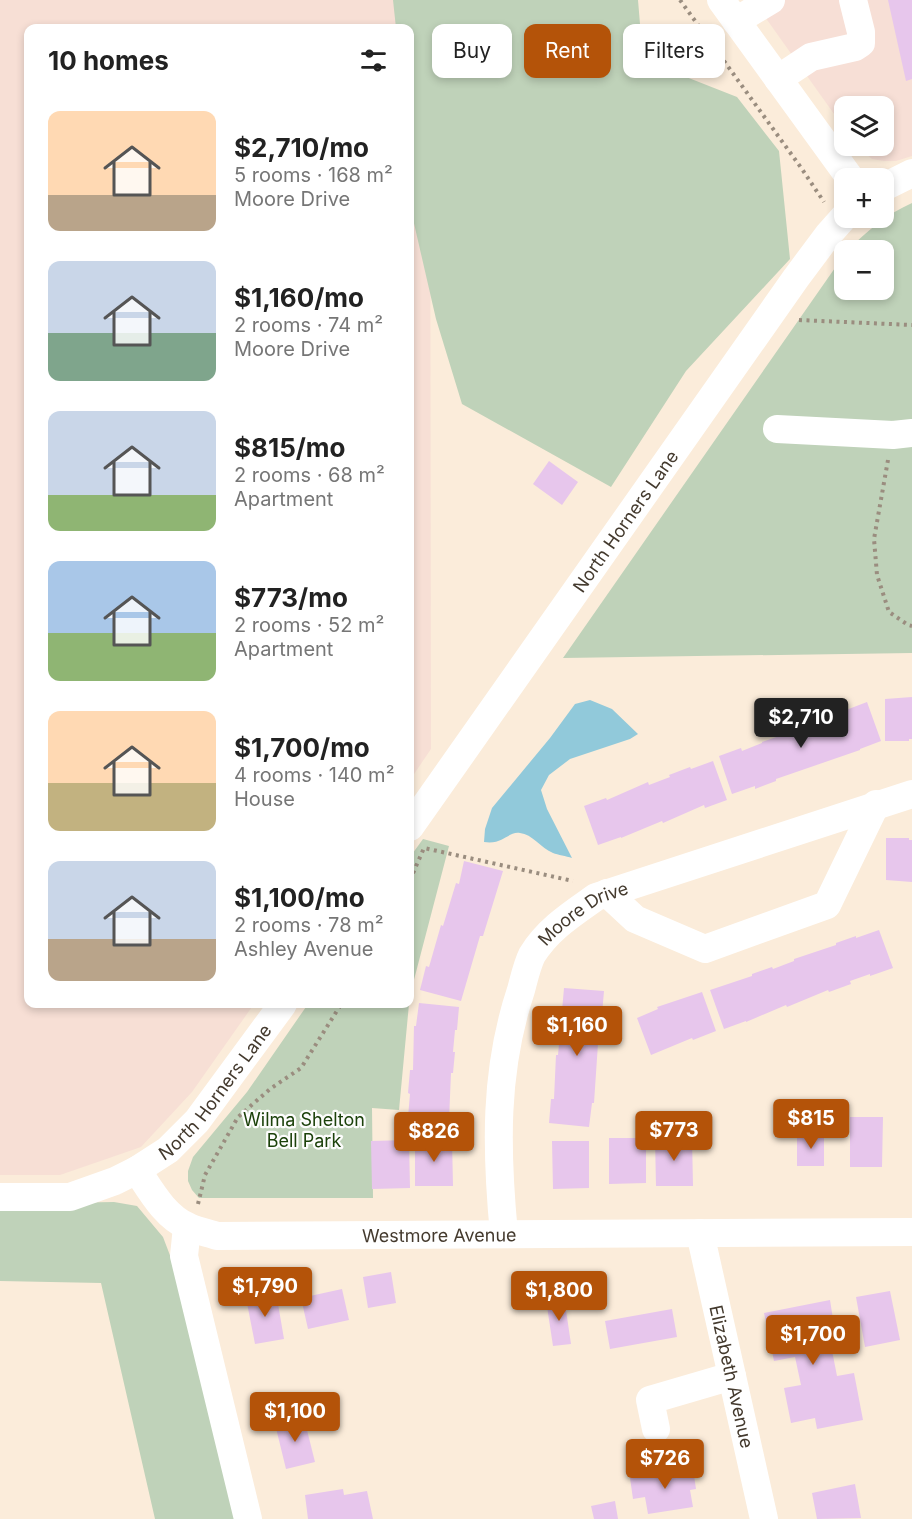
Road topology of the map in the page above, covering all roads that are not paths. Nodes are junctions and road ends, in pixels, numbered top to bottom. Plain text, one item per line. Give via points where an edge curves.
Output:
1 (771, 0) edge
2 (853, 0) edge
3 (729, 10) edge
4 (778, 79) junction
5 (843, 168) edge
6 (912, 173) edge
7 (894, 182) edge
8 (834, 210) edge
9 (777, 429) dead end
10 (902, 434) edge
11 (912, 794) edge
12 (876, 804) junction
13 (414, 821) edge
14 (606, 893) junction
15 (280, 1008) edge
16 (137, 1170) junction
17 (0, 1197) edge
18 (187, 1227) junction
19 (912, 1232) edge
20 (700, 1233) junction
21 (504, 1234) junction
22 (732, 1376) junction
23 (656, 1429) dead end
24 (248, 1519) edge
25 (764, 1519) edge

1 - 3 street
2 - 4 street via 861,43 812,57
3 - 4 street
4 - 5 street
6 - 7 street
8 - 13 street, North Horners Lane via 828,235
9 - 10 street
11 - 12 street, Moore Drive
12 - 14 street, Moore Drive
12 - 14 street via 827,905 705,949 635,919
14 - 21 street, Moore Drive via 553,928 532,956 512,1017 498,1099 498,1175
15 - 16 street, North Horners Lane via 197,1121 168,1150
16 - 17 street via 70,1197
16 - 18 street, Westmore Avenue via 162,1207
18 - 21 street, Westmore Avenue via 217,1236
18 - 24 street via 184,1256
19 - 20 street, Westmore Avenue
20 - 21 street, Westmore Avenue
20 - 22 street, Elizabeth Avenue
22 - 23 street via 650,1400
22 - 25 street, Elizabeth Avenue

